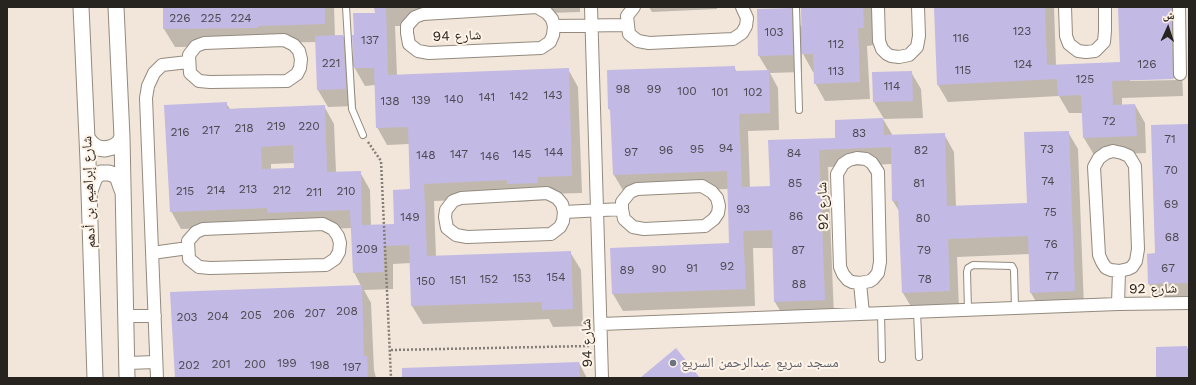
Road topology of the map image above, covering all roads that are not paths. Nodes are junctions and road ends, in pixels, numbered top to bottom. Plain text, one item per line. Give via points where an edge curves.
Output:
1 (81, 7) edge
2 (116, 7) edge
3 (346, 7) edge
4 (591, 7) edge
5 (634, 7) edge
6 (742, 7) edge
7 (796, 7) edge
8 (878, 7) edge
9 (918, 7) edge
10 (1065, 7) edge
11 (1105, 7) edge
12 (1179, 7) edge
13 (627, 25) junction
14 (554, 26) junction
15 (592, 26) junction
16 (188, 62) junction
17 (1180, 74) dead end
18 (799, 110) dead end
19 (363, 135) road end
20 (122, 136) junction
21 (87, 138) junction
22 (89, 194) junction
23 (124, 195) junction
24 (622, 209) junction
25 (597, 211) junction
26 (564, 212) junction
27 (188, 248) junction
28 (152, 253) junction
29 (1118, 271) junction
30 (860, 283) junction
31 (1189, 303) edge
32 (1118, 304) junction
33 (1015, 308) junction
34 (968, 310) junction
35 (917, 312) junction
36 (881, 313) junction
37 (863, 314) junction
38 (126, 316) junction
39 (155, 316) junction
40 (601, 324) junction
41 (919, 357) dead end
42 (882, 359) dead end
43 (156, 362) junction
44 (127, 363) junction
45 (95, 378) edge
46 (127, 378) edge
47 (157, 378) edge
48 (602, 378) edge

1 - 21 street, شارع إبراهيم بن أدهم
2 - 20 street
3 - 19 lane via 352,109
4 - 15 street, شارع 94
5 - 13 street via 627,16
6 - 13 street via 747,18 746,26 742,33 733,39 649,43 638,41 629,34
7 - 18 lane
8 - 9 street via 879,41 887,54 899,57 909,55 917,47
10 - 11 street via 1066,36 1069,44 1078,51 1086,52 1095,51 1104,42
12 - 17 street
13 - 15 street
14 - 14 street, شارع 94 via 547,13 537,8 422,14 410,22 407,33 409,44 424,52 541,48 550,42
14 - 15 street
15 - 25 street, شارع 94
16 - 16 street via 190,73 200,81 287,81 297,74 301,59 294,45 284,40 204,43 191,51
16 - 28 street via 162,64 154,73 147,92
20 - 21 street via 113,147 105,149 98,148
20 - 23 street
21 - 22 street, شارع إبراهيم بن أدهم
22 - 23 street via 94,177 101,173 109,173 117,176
22 - 45 street, شارع إبراهيم بن أدهم
23 - 38 street
24 - 24 street via 627,223 644,229 705,226 714,219 719,206 712,192 702,186 637,189 624,198
24 - 25 street
25 - 26 street
25 - 40 street, شارع 94
26 - 26 street via 557,198 547,193 461,198 448,206 445,217 447,228 456,236 551,234 560,227
27 - 27 street via 192,263 204,268 326,265 339,252 340,243 333,230 323,224 203,229 190,237
27 - 28 street
28 - 39 street
29 - 29 street, شارع 92 via 1132,267 1136,261 1138,242 1135,166 1128,156 1114,151 1099,158 1094,167 1099,255 1106,268
29 - 32 street, شارع 92
30 - 30 street, شارع 92 via 873,279 879,267 878,172 872,163 857,158 843,164 837,174 840,267 848,280
30 - 37 street
31 - 32 street, شارع 92
32 - 33 street, شارع 92
33 - 34 street, شارع 92
33 - 34 lane via 1012,266 973,265 967,272
34 - 35 street, شارع 92
35 - 36 street, شارع 92
35 - 41 lane
36 - 37 street, شارع 92
36 - 42 lane
37 - 40 street, شارع 92
38 - 39 street
38 - 44 street
39 - 43 street
40 - 48 street, شارع 94
43 - 44 street
43 - 47 street
44 - 46 street

